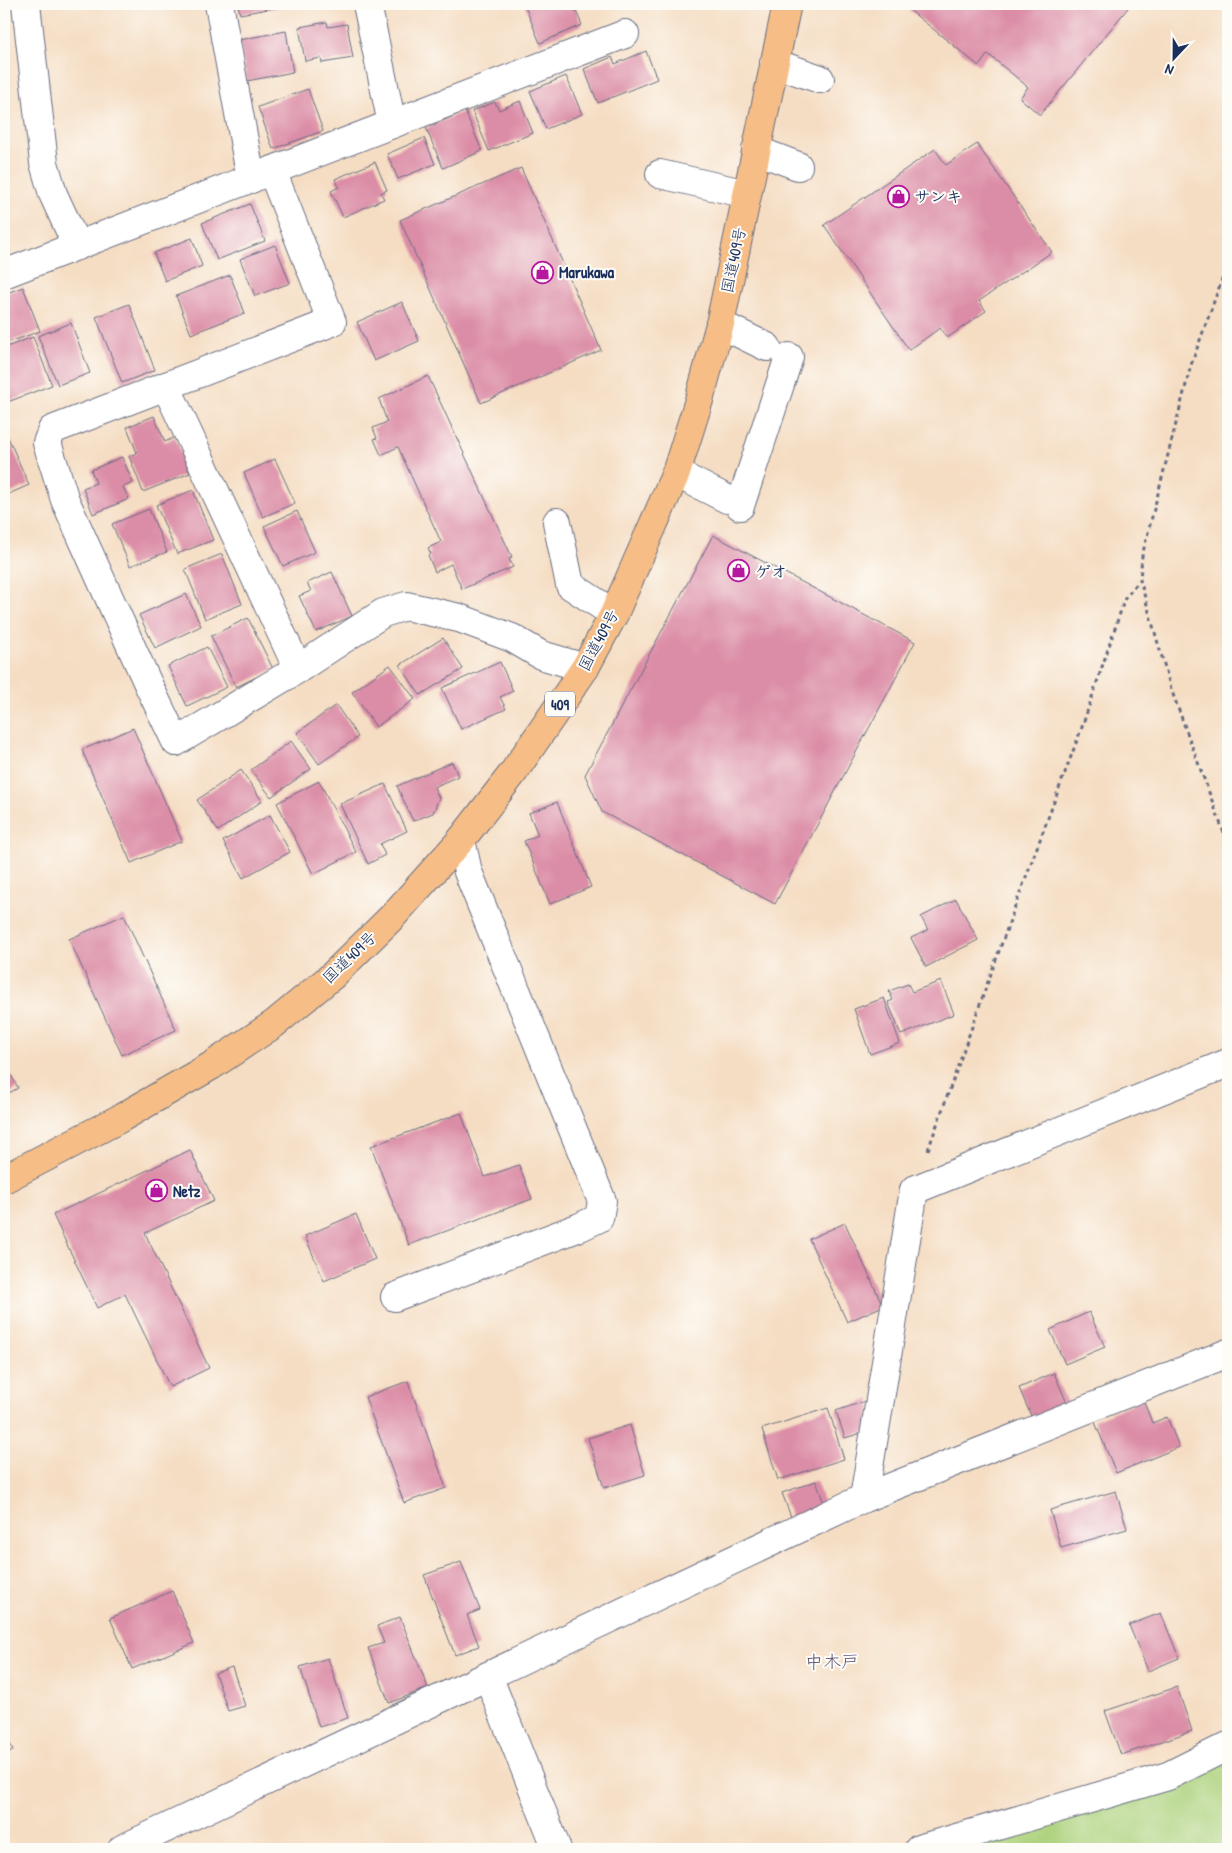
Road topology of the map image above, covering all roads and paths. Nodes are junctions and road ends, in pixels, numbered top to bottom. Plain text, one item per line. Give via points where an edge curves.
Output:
1 (26, 4) edge
2 (218, 4) edge
3 (367, 4) edge
4 (788, 4) edge
5 (625, 34) dead end
6 (774, 63) junction
7 (820, 79) dead end
8 (392, 124) junction
9 (756, 150) junction
10 (798, 166) dead end
11 (660, 174) dead end
12 (262, 175) junction
13 (747, 194) junction
14 (77, 246) junction
15 (1228, 263) edge
16 (4, 274) edge
17 (720, 324) junction
18 (166, 386) junction
19 (676, 472) junction
20 (556, 522) dead end
21 (1140, 580) junction
22 (614, 614) junction
23 (585, 668) junction
24 (298, 669) junction
25 (461, 840) junction
26 (1228, 844) edge
27 (1228, 1063) edge
28 (4, 1179) edge
29 (914, 1190) junction
30 (396, 1297) dead end
31 (1228, 1353) edge
32 (864, 1498) junction
33 (488, 1676) junction
34 (1228, 1746) edge
35 (122, 1849) edge
36 (557, 1849) edge
37 (919, 1849) edge

1 - 14 street via 44,163 53,194
2 - 12 street
3 - 8 street
4 - 6 highway, 国道409号 / 409
5 - 8 street
6 - 7 street
6 - 9 highway, 国道409号 / 409
8 - 12 street
9 - 10 street
9 - 13 highway, 国道409号 / 409
11 - 13 street
12 - 14 street
12 - 18 street via 332,322
13 - 17 highway, 国道409号 / 409
14 - 16 street
15 - 21 path via 1191,365 1142,556
17 - 19 highway, 国道409号 / 409
17 - 19 street via 778,352 733,502
18 - 24 street
18 - 24 street via 52,430 47,443 65,500 149,686 176,742
19 - 22 highway, 国道409号 / 409
20 - 22 street via 570,585
21 - 26 path via 1170,689
21 - 29 path via 1125,598 1082,727
22 - 23 highway, 国道409号 / 409
23 - 24 street via 541,655 512,638 459,618 406,606 383,613
23 - 25 highway, 国道409号 / 409 via 514,773
25 - 28 highway, 国道409号 / 409 via 392,917 332,976 274,1024 211,1066 121,1118
25 - 30 street via 468,872 602,1202 599,1218 580,1227
27 - 29 street
29 - 32 street
31 - 32 street
32 - 33 street
33 - 35 street
33 - 36 street
34 - 37 street via 1168,1776

